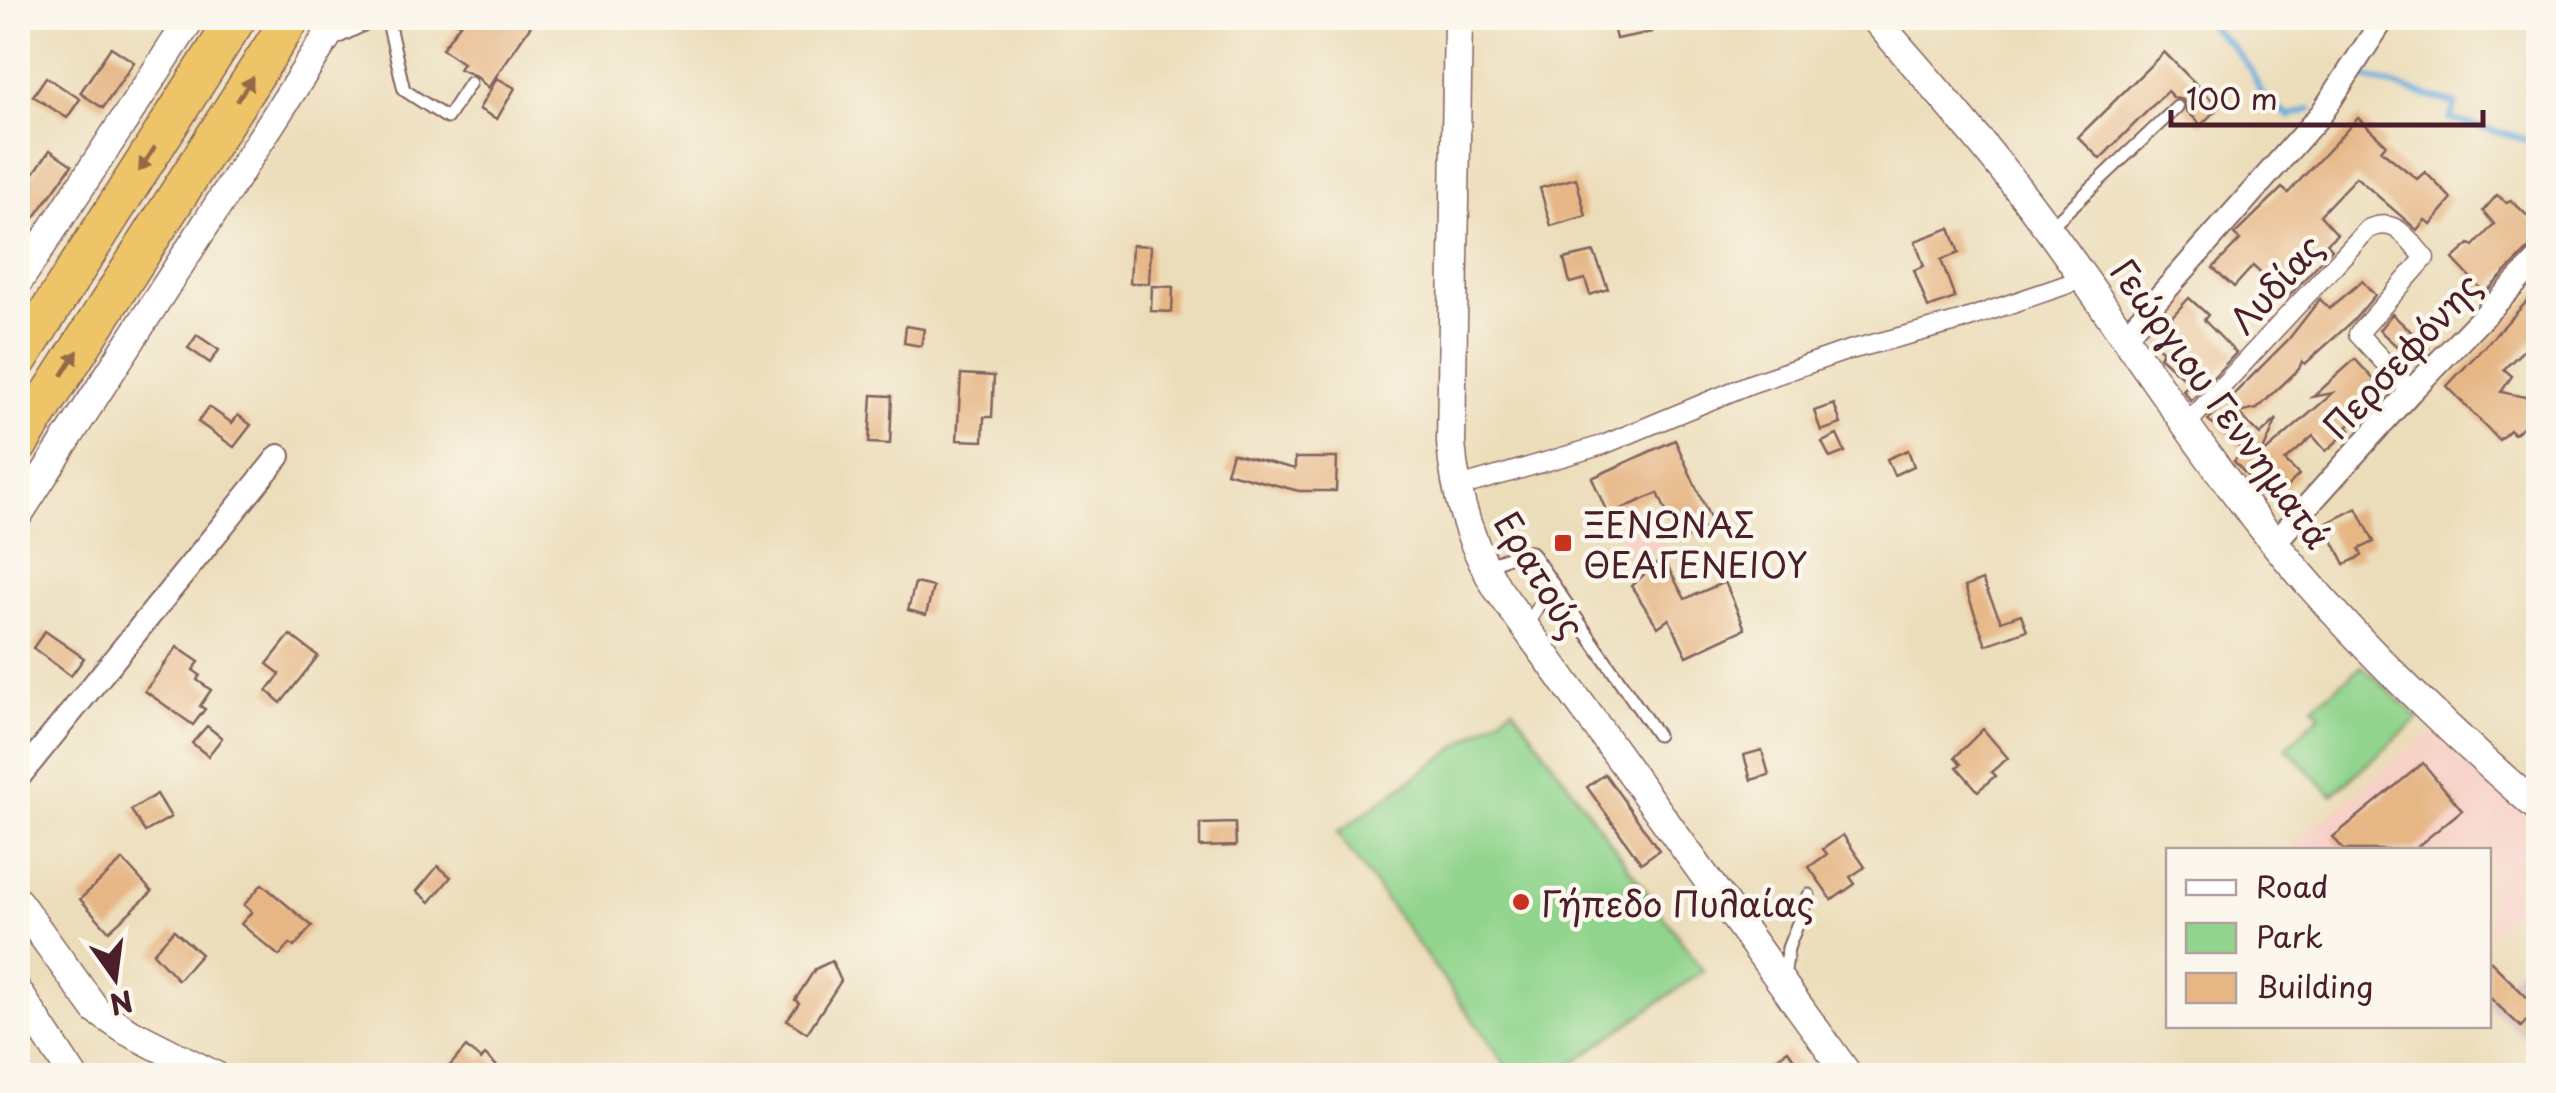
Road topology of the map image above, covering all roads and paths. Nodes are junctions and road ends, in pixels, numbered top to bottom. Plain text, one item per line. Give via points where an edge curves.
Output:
1 (191, 18) edge
2 (237, 18) edge
3 (292, 18) edge
4 (339, 18) edge
5 (376, 18) edge
6 (1458, 18) edge
7 (1874, 18) edge
8 (2384, 18) edge
9 (321, 46) junction
10 (470, 83) dead end
11 (2176, 107) dead end
12 (2048, 229) junction
13 (2538, 260) edge
14 (2083, 280) junction
15 (18, 282) edge
16 (2124, 338) junction
17 (18, 360) edge
18 (2412, 392) junction
19 (2187, 424) junction
20 (18, 445) edge
21 (279, 456) dead end
22 (1456, 488) junction
23 (18, 514) edge
24 (2274, 543) junction
25 (1485, 568) junction
26 (1551, 581) junction
27 (1527, 629) junction
28 (1657, 735) dead end
29 (18, 778) edge
30 (2538, 808) edge
31 (1809, 895) dead end
32 (18, 902) edge
33 (1783, 984) junction
34 (18, 992) edge
35 (73, 1076) edge
36 (216, 1076) edge
37 (1850, 1076) edge

1 - 15 street
2 -> 17 highway
20 -> 3 highway
4 - 9 street
5 - 9 lane
5 - 10 lane via 388,22 404,90 447,118
6 - 22 street, Ερατούς via 1450,418
7 - 12 street, Γεώργιου Γεννηματά via 1975,131
8 - 16 street via 2322,113
9 - 23 street
11 - 12 lane
12 - 14 street, Γεώργιου Γεννηματά
13 - 18 street, Περσεφόνης
14 - 16 street, Γεώργιου Γεννηματά
14 - 22 street via 1846,351 1603,445
16 - 19 street, Γεώργιου Γεννηματά
18 - 19 street, Λυδίας via 2358,334 2426,258 2397,226 2382,223 2368,228
18 - 24 street, Περσεφόνης
19 - 24 street, Γεώργιου Γεννηματά
21 - 29 street
22 - 25 street, Ερατούς
24 - 30 street, Γεώργιου Γεννηματά via 2365,648
25 - 26 lane via 1528,550
25 - 27 street, Ερατούς
26 - 27 lane
26 - 28 lane
27 - 33 street, Ερατούς
31 - 33 lane via 1788,948
32 - 36 street via 96,1010
33 - 37 street, Ερατούς
34 - 35 street

